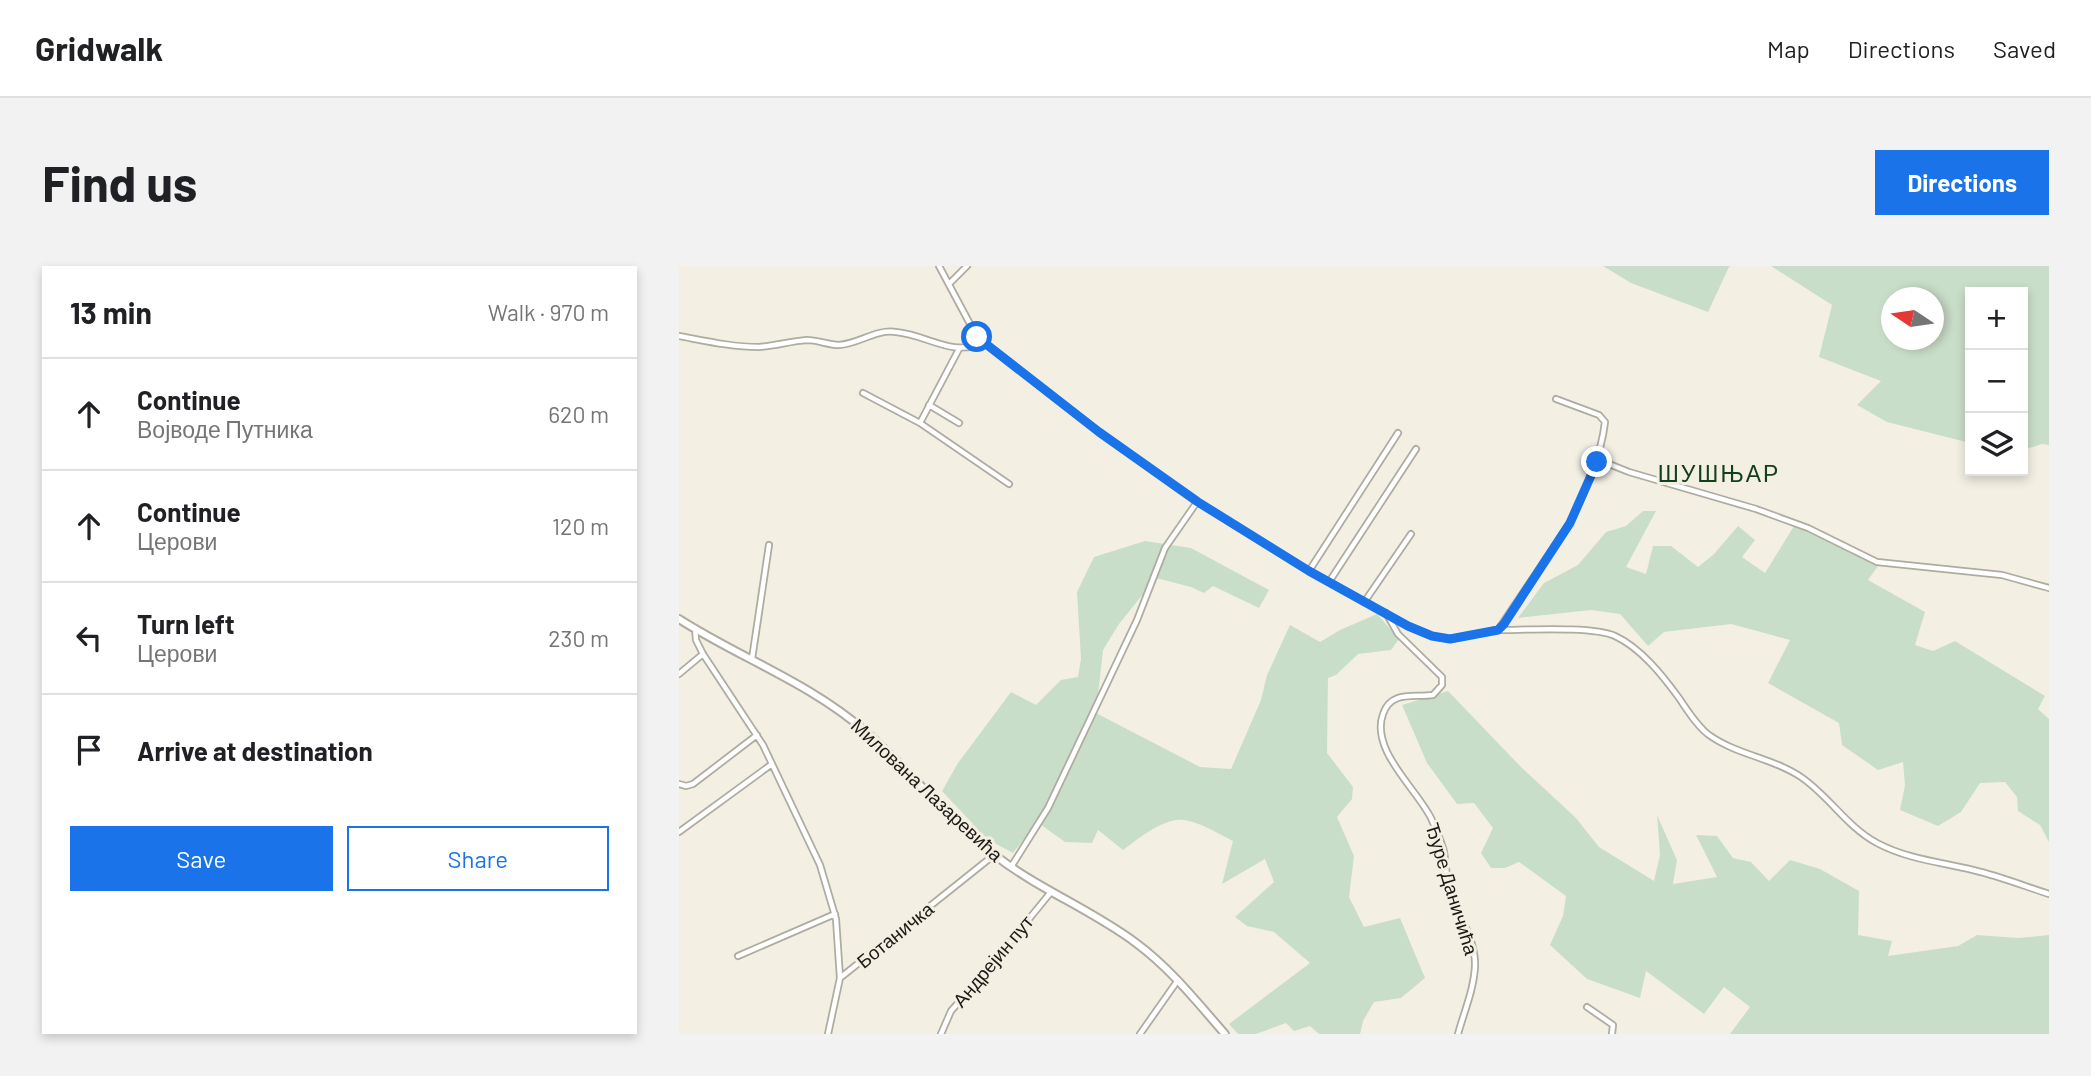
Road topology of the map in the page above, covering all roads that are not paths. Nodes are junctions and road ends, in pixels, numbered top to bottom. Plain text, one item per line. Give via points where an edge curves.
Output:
1 (939, 266) edge
2 (967, 266) edge
3 (949, 284) junction
4 (679, 335) edge
5 (984, 344) junction
6 (959, 349) junction
7 (863, 393) dead end
8 (1556, 399) dead end
9 (929, 405) junction
10 (920, 422) junction
11 (960, 423) dead end
12 (1398, 433) dead end
13 (1416, 449) dead end
14 (1597, 462) junction
15 (1009, 484) dead end
16 (1198, 502) junction
17 (1411, 534) dead end
18 (769, 545) dead end
19 (1309, 571) junction
20 (1329, 582) junction
21 (2049, 588) edge
22 (1365, 601) junction
23 (1385, 613) junction
24 (679, 619) edge
25 (695, 627) junction
26 (1498, 630) junction
27 (703, 654) junction
28 (752, 659) junction
29 (679, 674) edge
30 (757, 735) junction
31 (772, 764) junction
32 (679, 784) edge
33 (679, 832) edge
34 (994, 855) junction
35 (1011, 867) junction
36 (1051, 892) junction
37 (2049, 894) edge
38 (835, 914) junction
39 (738, 956) dead end
40 (840, 978) junction
41 (1178, 981) junction
42 (1587, 1007) dead end
43 (828, 1034) edge
44 (941, 1034) edge
45 (1140, 1034) edge
46 (1225, 1034) edge
47 (1458, 1034) edge
48 (1612, 1034) edge

1 - 3 street
2 - 3 street
3 - 5 street
4 - 6 street via 761,347 811,340 840,345 880,332 897,332
5 - 6 street
5 - 16 street
6 - 9 street
7 - 10 street
8 - 14 street via 1602,418 1605,425
9 - 10 street
9 - 11 street
10 - 15 street
12 - 19 street
13 - 20 street
14 - 21 street via 1769,514 1877,562 2002,575
14 - 26 street via 1570,523
16 - 19 street
16 - 35 street via 1165,548 1137,620 1048,808
17 - 22 street
18 - 28 street
19 - 20 street
20 - 22 street
22 - 23 street
23 - 26 street via 1432,636 1450,639
23 - 47 street, Ђуре Даничића via 1398,634 1443,677 1433,695 1397,697 1383,713 1381,730 1393,762 1430,817 1443,849 1448,887 1472,944 1475,965
24 - 25 street, Милована Лазаревића
25 - 27 street
25 - 28 street, Милована Лазаревића
26 - 37 street via 1595,631 1615,636 1632,645 1708,734 1801,778 1874,841 1912,857 1974,870
27 - 29 street
27 - 30 street
28 - 34 street, Милована Лазаревића via 814,693 866,731
30 - 31 street
30 - 32 street via 693,783
31 - 33 street
31 - 38 street via 820,865
34 - 35 street, Милована Лазаревића
34 - 40 street, Ботаничка
35 - 36 street, Милована Лазаревића
36 - 41 street, Милована Лазаревића via 1134,942
36 - 44 street, Андрејин пут via 951,1011
38 - 39 street
38 - 40 street
40 - 43 street, Ботаничка
41 - 45 street
41 - 46 street, Милована Лазаревића
42 - 48 street via 1612,1025

